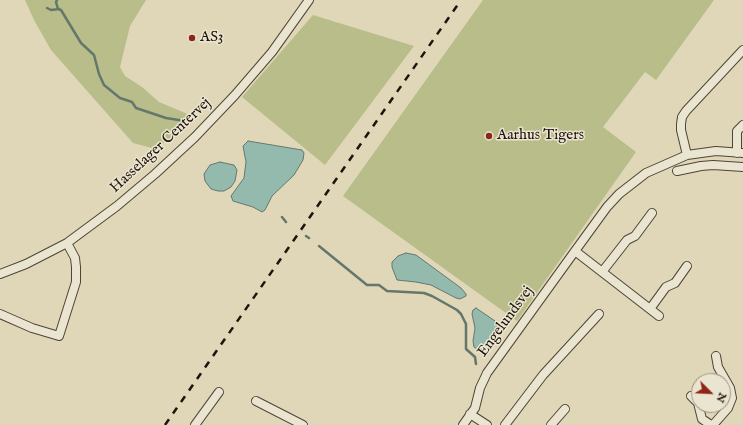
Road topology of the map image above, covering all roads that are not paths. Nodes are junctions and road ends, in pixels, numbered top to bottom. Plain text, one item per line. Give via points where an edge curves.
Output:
1 (309, 0) edge
2 (743, 50) edge
3 (743, 124) edge
4 (700, 153) junction
5 (740, 153) edge
6 (687, 155) junction
7 (701, 166) junction
8 (743, 167) edge
9 (677, 171) dead end
10 (652, 213) dead end
11 (66, 243) junction
12 (575, 251) junction
13 (687, 266) dead end
14 (602, 272) junction
15 (0, 274) edge
16 (650, 309) junction
17 (0, 314) edge
18 (599, 314) dead end
19 (659, 316) dead end
20 (716, 356) dead end
21 (219, 392) dead end
22 (256, 400) dead end
23 (565, 409) dead end
24 (700, 413) edge
25 (470, 414) junction
26 (195, 425) edge
27 (303, 425) edge
28 (463, 425) edge
29 (487, 425) edge
30 (505, 425) edge
31 (551, 425) edge
32 (712, 425) edge

1 - 11 street, Hasselager Centervej via 272,52 195,137 117,206
2 - 6 street via 682,118 681,130
3 - 5 street, Engelundsvej via 737,131
4 - 5 street, Engelundsvej
4 - 6 street, Engelundsvej
4 - 7 street
6 - 12 street, Engelundsvej via 646,173 627,186 607,207
7 - 8 street
7 - 9 street
10 - 14 street
11 - 15 street, Hasselager Centervej via 26,264
11 - 17 street via 74,258 76,282 59,336
12 - 14 street
12 - 25 street, Engelundsvej via 487,373 475,408
13 - 16 street via 675,283 666,287
14 - 16 street
16 - 19 street
18 - 30 street via 543,375
20 - 32 street via 718,367 730,388 732,398 728,408
21 - 26 street
22 - 27 street
23 - 31 street
24 - 32 street via 702,419
25 - 28 street, Engelundsvej
25 - 29 street

